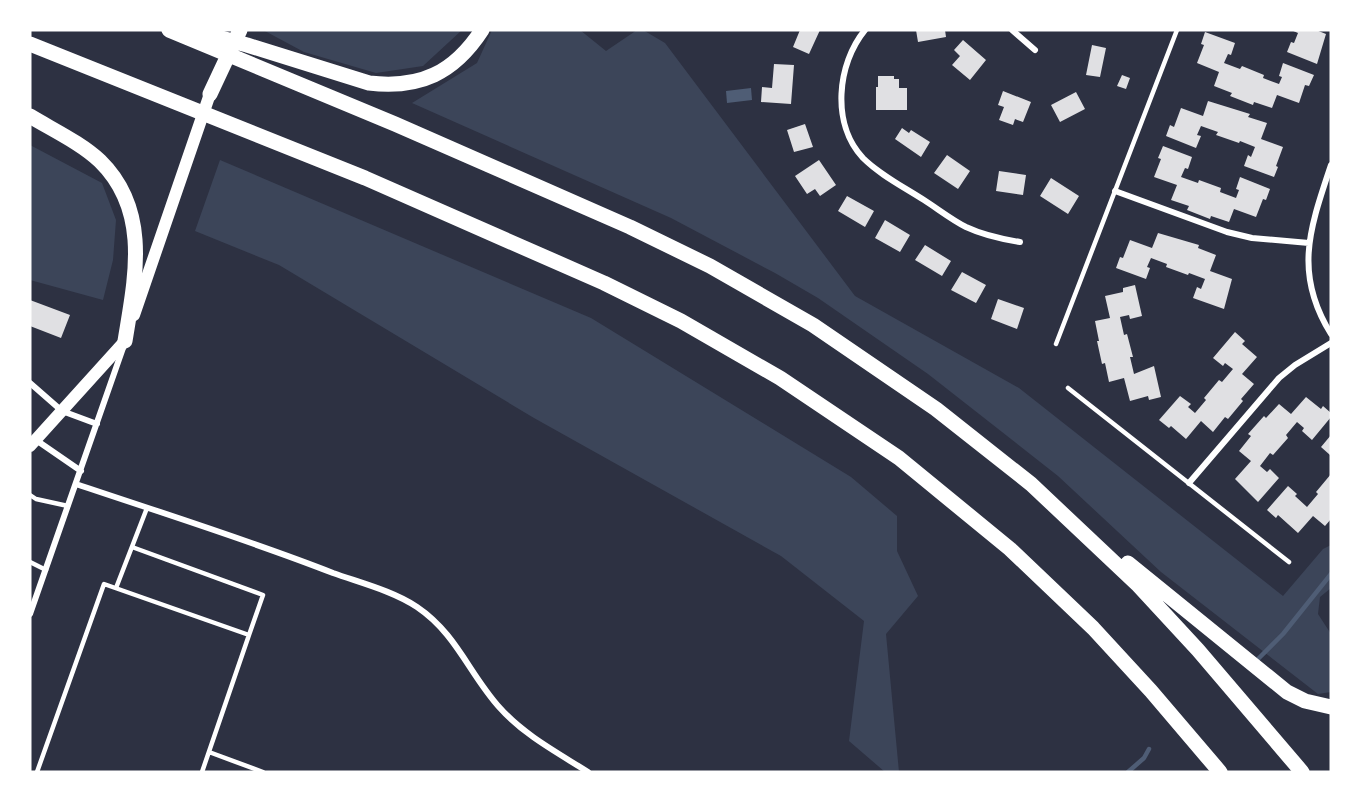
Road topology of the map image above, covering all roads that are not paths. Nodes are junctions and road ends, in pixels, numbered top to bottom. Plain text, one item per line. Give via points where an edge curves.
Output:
1 (169, 30) edge
2 (192, 30) edge
3 (231, 30) edge
4 (240, 30) edge
5 (482, 30) edge
6 (865, 30) edge
7 (1012, 30) edge
8 (1177, 30) edge
9 (30, 44) edge
10 (1035, 50) dead end
11 (210, 94) junction
12 (30, 116) edge
13 (1331, 165) edge
14 (1115, 191) junction
15 (1020, 242) dead end
16 (1308, 243) junction
17 (1331, 334) edge
18 (125, 341) junction
19 (1331, 343) edge
20 (1056, 344) dead end
21 (30, 383) edge
22 (1068, 388) dead end
23 (62, 411) junction
24 (97, 424) junction
25 (33, 443) edge
26 (81, 471) junction
27 (1189, 483) junction
28 (76, 484) junction
29 (1030, 484) junction
30 (30, 495) edge
31 (68, 506) junction
32 (147, 508) junction
33 (132, 547) junction
34 (30, 562) edge
35 (1289, 562) dead end
36 (46, 570) junction
37 (116, 588) junction
38 (30, 614) edge
39 (249, 635) junction
40 (1331, 707) edge
41 (209, 752) junction
42 (37, 772) edge
43 (202, 772) edge
44 (263, 772) edge
45 (588, 772) edge
46 (1220, 772) edge
47 (1302, 772) edge

1 - 29 highway via 619,222 720,272 888,374
2 - 5 highway via 369,83 388,85 425,80 442,72 471,47
3 - 11 main road
4 - 11 highway
6 - 15 street via 844,69 842,85 842,105 854,146 881,172 966,227
7 - 10 street
8 - 14 lane
9 - 46 highway via 365,178 604,283 731,349 829,409 899,458 1010,549 1151,691
11 - 18 main road
12 - 18 highway via 99,160 124,195 131,214 137,270
13 - 16 street
14 - 16 street via 1227,232
14 - 20 lane
16 - 17 street via 1310,285
18 - 23 main road
18 - 24 street
19 - 27 street via 1279,378
21 - 23 street
22 - 27 lane
23 - 24 street
23 - 25 main road
24 - 26 street
25 - 26 street
26 - 28 street
27 - 35 lane
28 - 31 street
28 - 32 street
29 - 40 highway via 1287,692
29 - 47 highway via 1137,584
30 - 31 lane via 34,501
31 - 36 street
32 - 33 lane
32 - 45 street via 405,600 454,641 501,710
33 - 37 lane
33 - 39 lane via 263,595
34 - 36 lane
36 - 38 street
37 - 39 lane
37 - 42 lane via 104,584
39 - 41 lane
41 - 43 lane
41 - 44 lane

